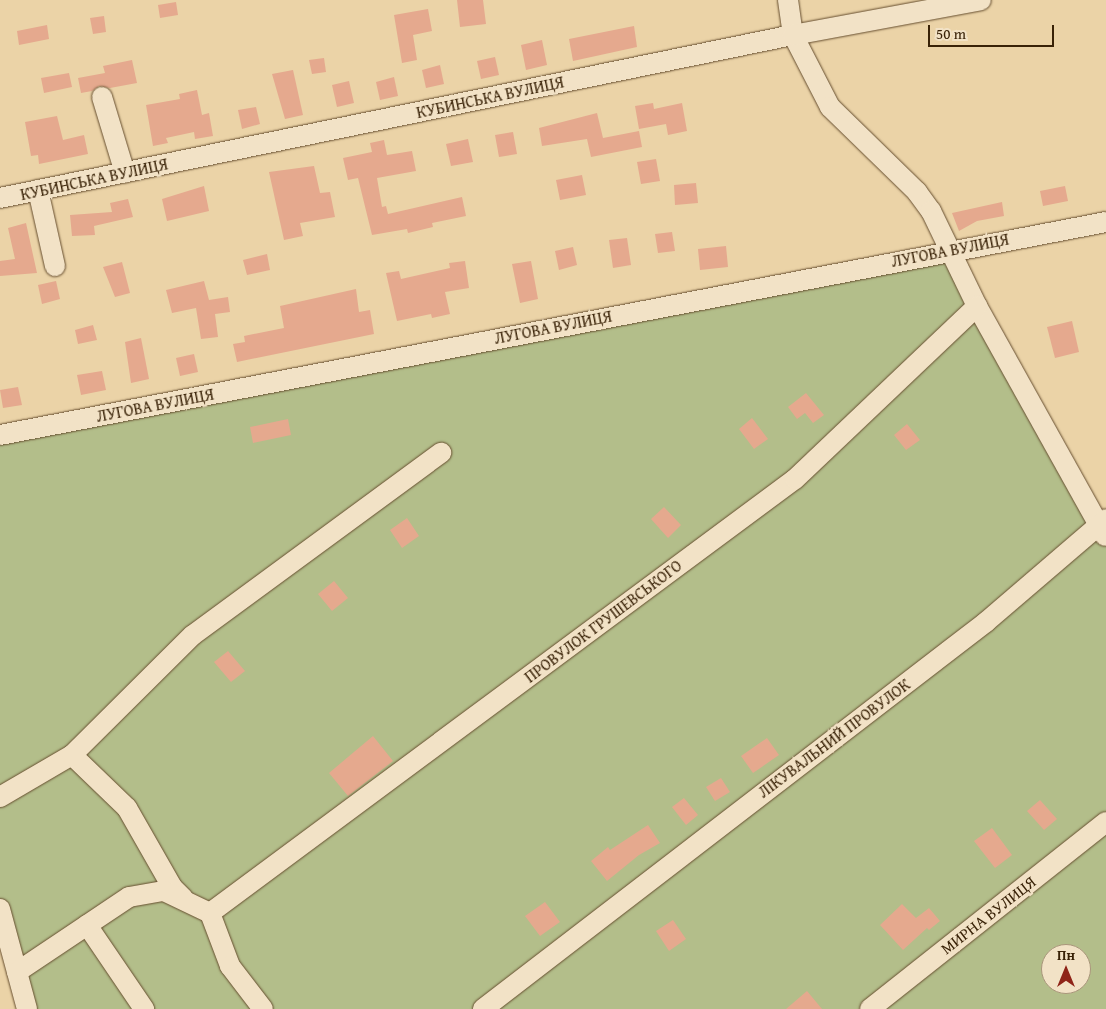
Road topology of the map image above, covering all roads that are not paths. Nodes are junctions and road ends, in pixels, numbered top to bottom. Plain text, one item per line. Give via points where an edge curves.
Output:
1 (788, 0) edge
2 (981, 0) edge
3 (792, 35) junction
4 (102, 97) dead end
5 (124, 172) junction
6 (38, 190) junction
7 (0, 198) edge
8 (1106, 222) edge
9 (949, 250) junction
10 (55, 266) dead end
11 (977, 306) junction
12 (0, 435) edge
13 (441, 453) dead end
14 (1103, 527) edge
15 (72, 755) junction
16 (0, 797) edge
17 (1106, 822) edge
18 (186, 900) junction
19 (0, 909) edge
20 (210, 913) junction
21 (87, 925) junction
22 (17, 972) junction
23 (27, 1009) edge
24 (144, 1009) edge
25 (263, 1009) edge
26 (482, 1009) edge
27 (870, 1009) edge

1 - 3 street
2 - 3 street, КУБИНСЬКА ВУЛИЦЯ
3 - 5 street, КУБИНСЬКА ВУЛИЦЯ
3 - 9 street via 830,107 917,192 931,211
4 - 5 street
5 - 6 street, КУБИНСЬКА ВУЛИЦЯ
6 - 7 street, КУБИНСЬКА ВУЛИЦЯ
6 - 10 street
8 - 9 street, ЛУГОВА ВУЛИЦЯ
9 - 11 street
9 - 12 street, ЛУГОВА ВУЛИЦЯ
11 - 14 street
11 - 20 street, ПРОВУЛОК ГРУШЕВСЬКОГО via 795,479
13 - 15 street via 192,635
14 - 26 street, ЛІКУВАЛЬНИЙ ПРОВУЛОК via 986,622
15 - 16 street
15 - 18 street via 127,808 172,887
17 - 27 street, МИРНА ВУЛИЦЯ
18 - 20 street
18 - 21 street via 164,891 147,892 129,897
19 - 22 street
20 - 25 street via 230,966
21 - 22 street
21 - 24 street
22 - 23 street

